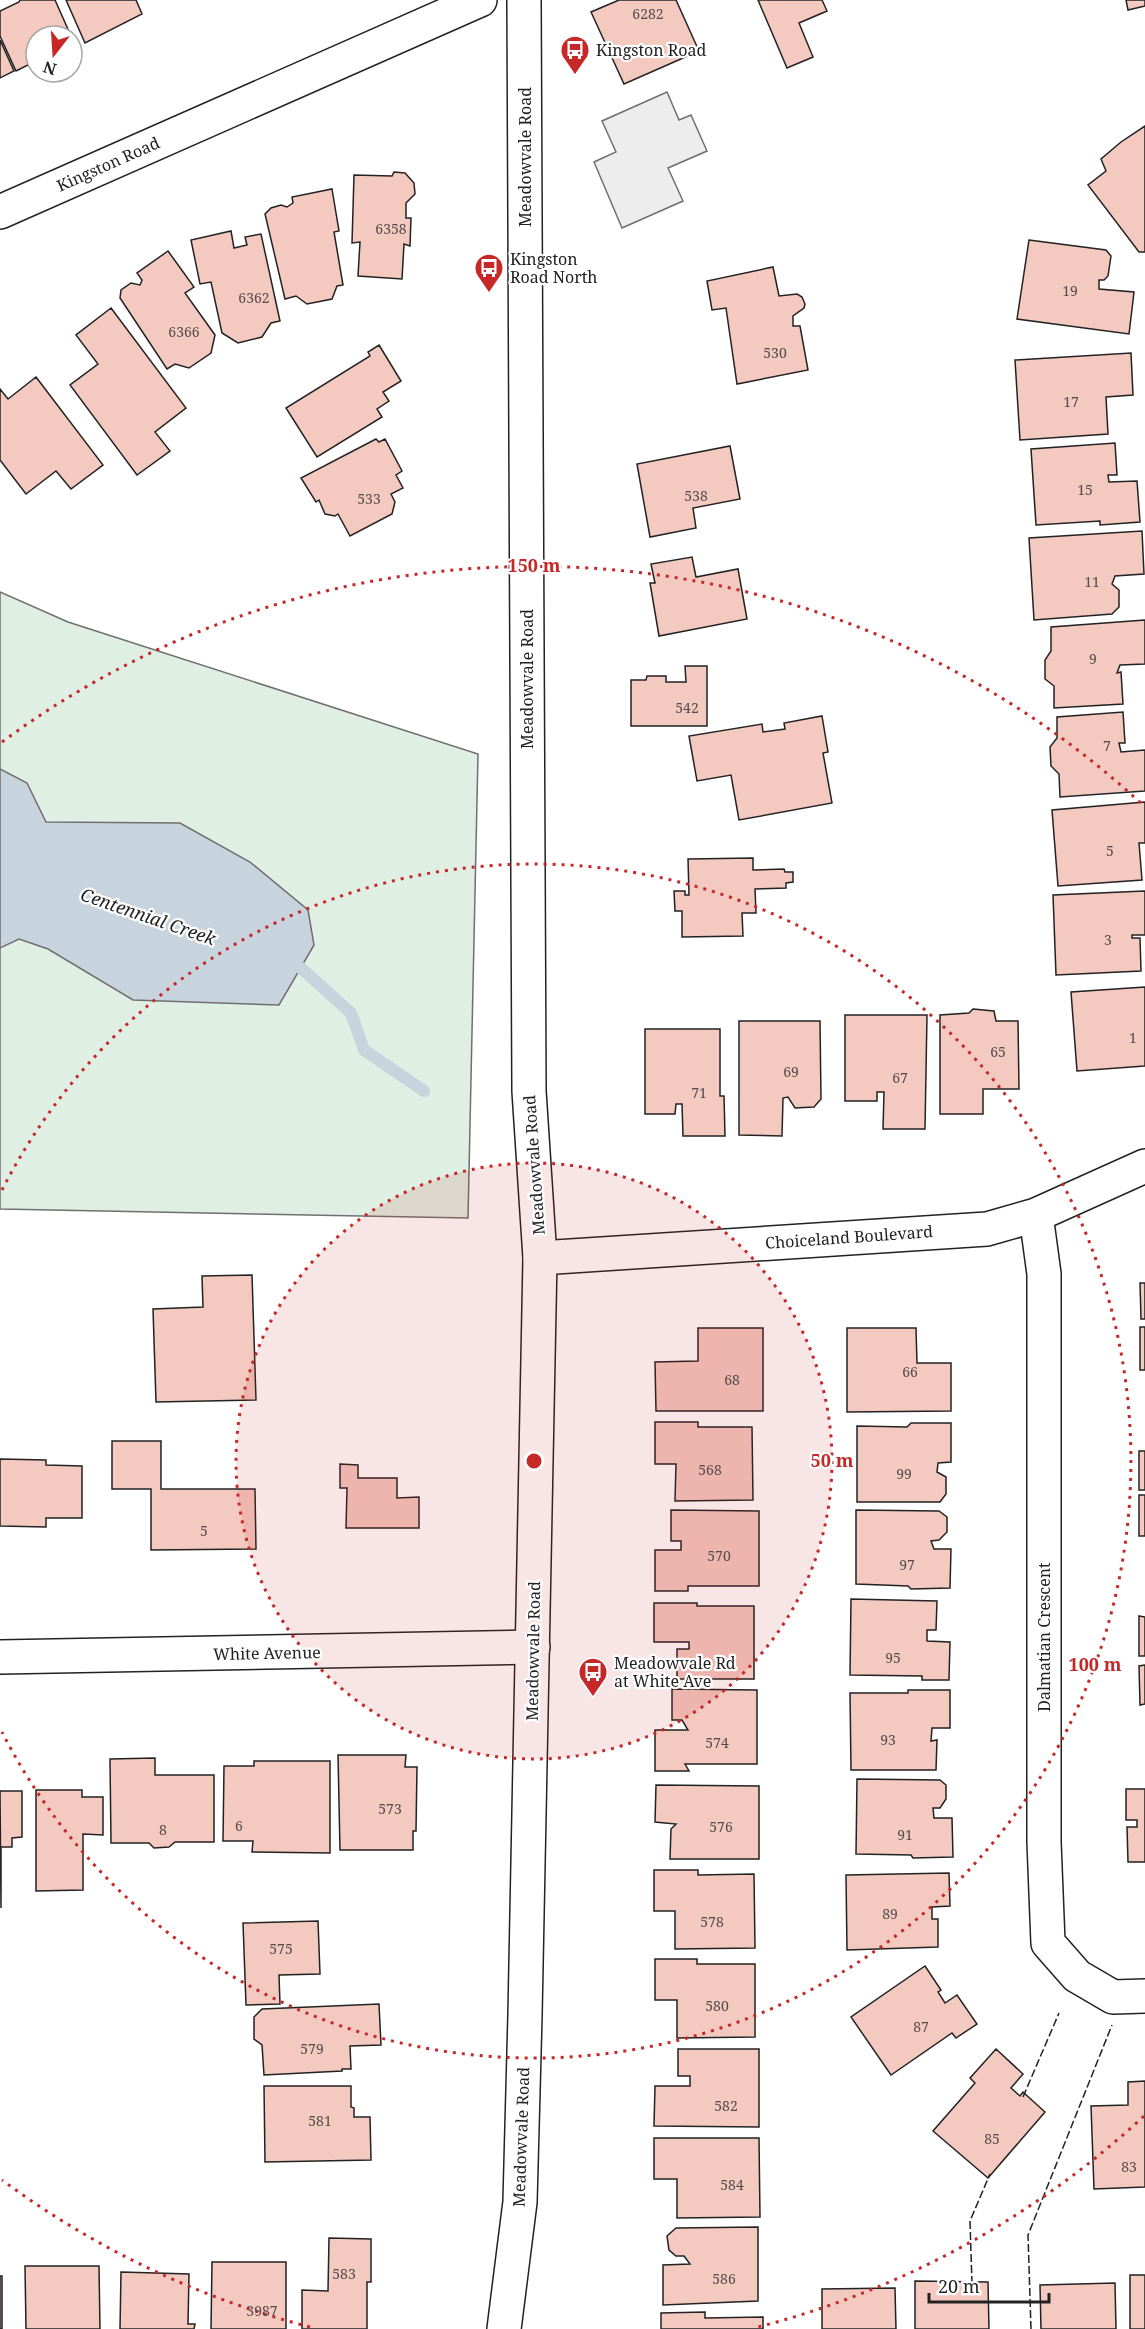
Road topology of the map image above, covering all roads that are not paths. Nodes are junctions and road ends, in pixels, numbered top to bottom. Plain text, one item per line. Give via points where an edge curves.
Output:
1 (480, 0) edge
2 (524, 0) edge
3 (0, 212) edge
4 (1145, 1166) edge
5 (1036, 1215) junction
6 (540, 1258) junction
7 (533, 1647) junction
8 (0, 1657) edge
9 (1145, 1996) edge
10 (504, 2329) edge

1 - 3 street, Kingston Road
2 - 6 street, Meadowvale Road via 529,1091
4 - 5 street, Choiceland Boulevard
5 - 6 street, Choiceland Boulevard via 987,1229
5 - 9 street, Dalmatian Crescent via 1044,1274 1044,1842 1048,1943 1077,1976 1113,1997
6 - 7 street, Meadowvale Road
7 - 8 street, White Avenue
7 - 10 street, Meadowvale Road via 520,2202

